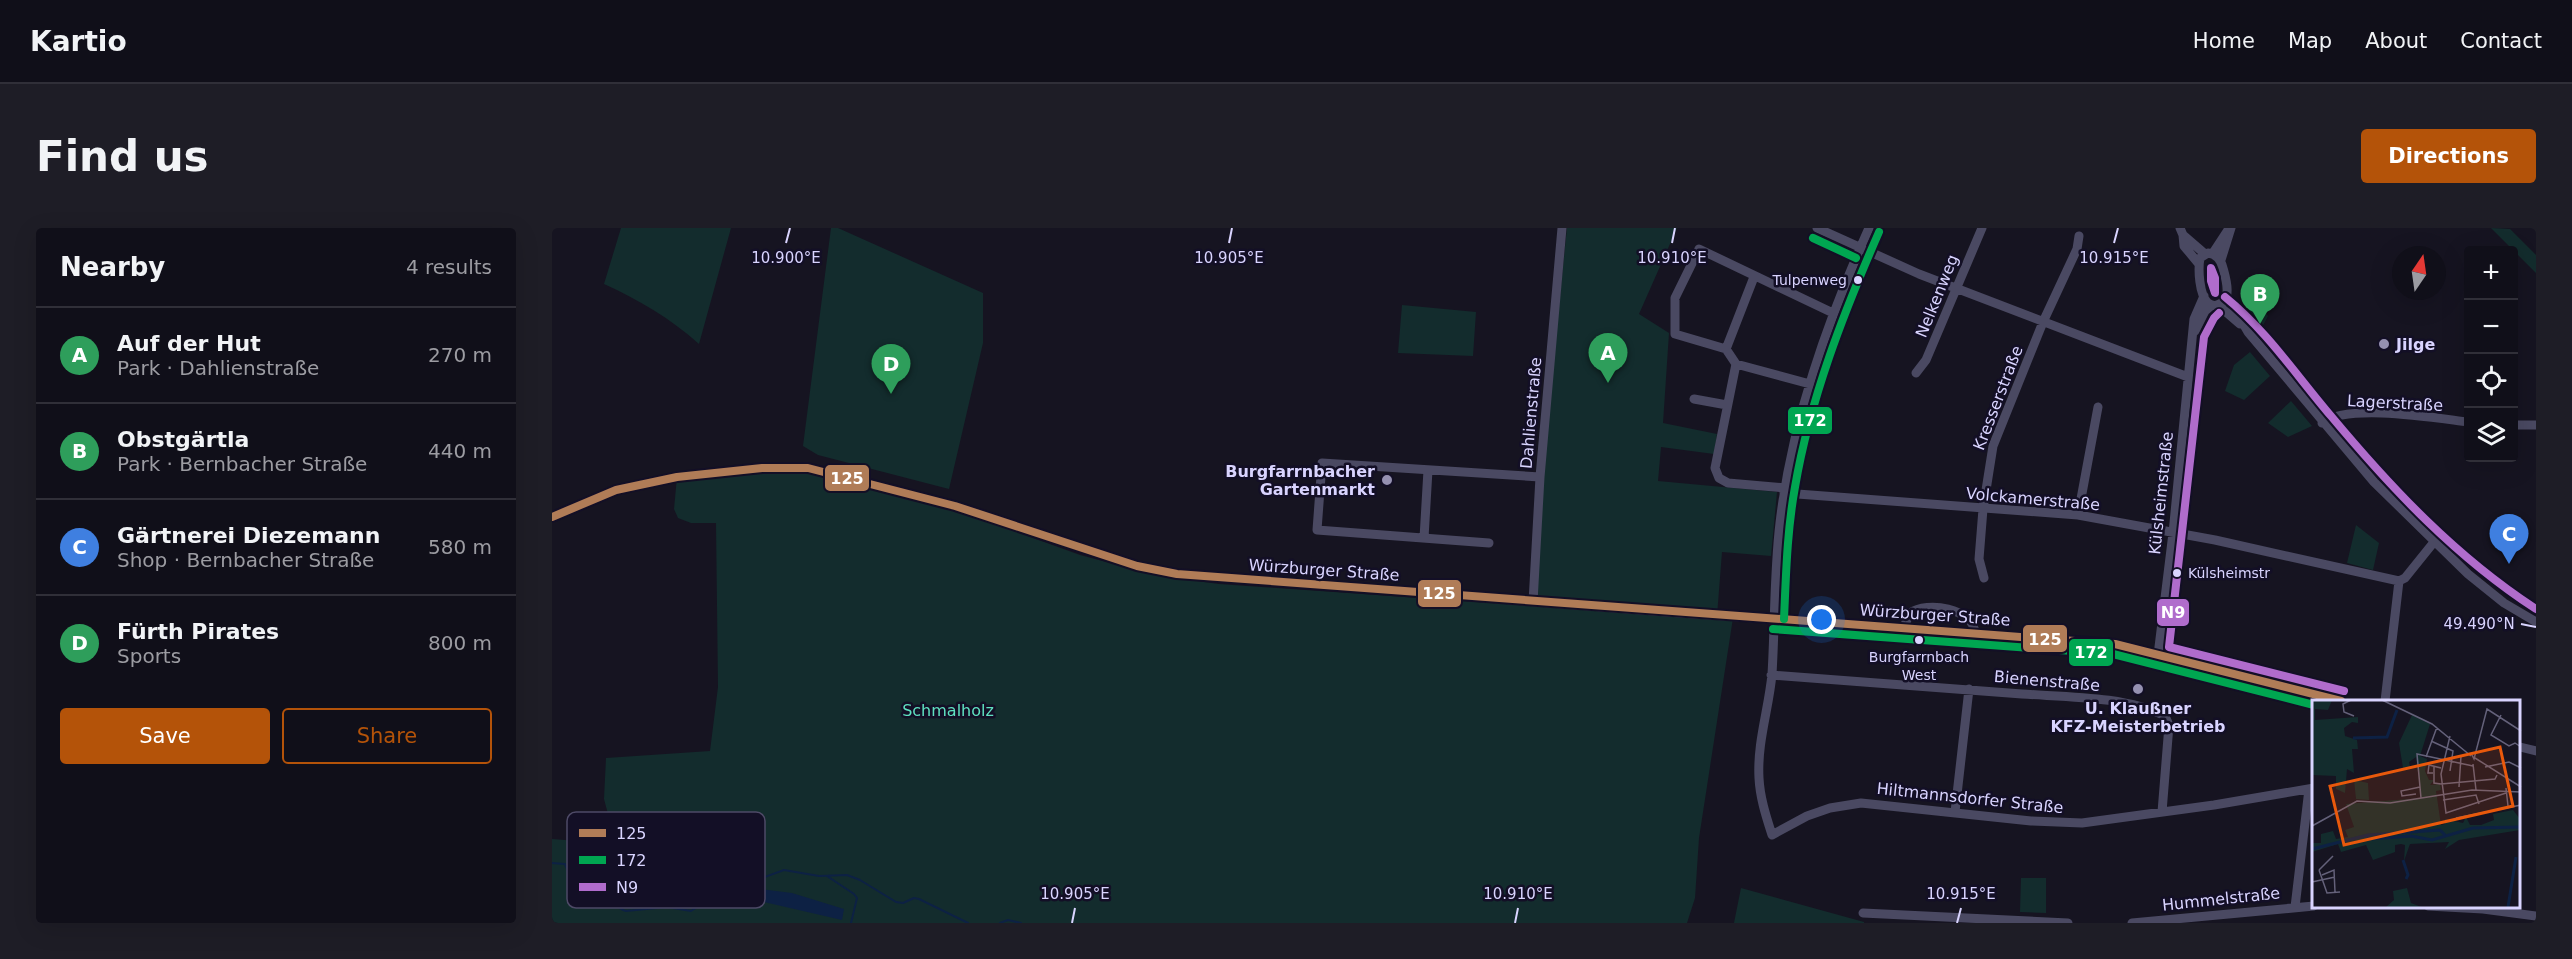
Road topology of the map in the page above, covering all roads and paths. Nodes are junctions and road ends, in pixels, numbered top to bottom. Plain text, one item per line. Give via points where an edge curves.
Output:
1 (1562, 228) edge
2 (1817, 228) edge
3 (1869, 228) edge
4 (1982, 228) edge
5 (2230, 228) edge
6 (2181, 232) edge
7 (2079, 236) dead end
8 (1860, 248) junction
9 (2213, 256) junction
10 (2199, 264) junction
11 (1754, 277) junction
12 (1956, 288) junction
13 (2204, 296) junction
14 (2227, 296) junction
15 (2215, 305) junction
16 (1833, 313) junction
17 (2043, 322) junction
18 (2248, 332) junction
19 (2194, 334) junction
20 (1726, 349) junction
21 (1736, 364) junction
22 (1916, 373) dead end
23 (2188, 377) junction
24 (1810, 384) junction
25 (1694, 399) dead end
26 (1727, 405) junction
27 (2098, 406) dead end
28 (2464, 421) edge
29 (2322, 423) junction
30 (2518, 425) edge
31 (2536, 425) edge
32 (1428, 470) junction
33 (1540, 477) junction
34 (1785, 490) junction
35 (1983, 509) junction
36 (2078, 515) junction
37 (552, 517) edge
38 (2173, 533) junction
39 (1424, 538) junction
40 (2434, 542) junction
41 (1489, 543) dead end
42 (1984, 578) dead end
43 (2399, 582) junction
44 (1533, 602) junction
45 (1774, 619) junction
46 (2536, 622) edge
47 (1903, 629) junction
48 (1975, 633) junction
49 (2158, 655) junction
50 (1772, 675) junction
51 (1969, 689) junction
52 (2337, 700) edge
53 (2385, 700) edge
54 (2521, 747) edge
55 (2536, 751) edge
56 (2311, 788) edge
57 (1955, 812) junction
58 (2162, 812) junction
59 (2312, 906) edge
60 (2295, 907) junction
61 (2483, 908) edge
62 (1863, 914) dead end
63 (2536, 916) edge
64 (2068, 923) edge
65 (2132, 923) edge

1 - 33 street, Dahlienstraße
2 - 8 street
3 - 8 street
4 - 12 street, Nelkenweg
5 - 9 street
6 - 9 street
6 - 10 street via 2184,246
7 - 17 street, Kresserstraße via 2077,249
8 - 12 street
8 - 16 street
9 - 10 street
9 - 14 street
10 - 13 street
11 - 16 street
11 - 20 street
11 - 20 street via 1699,249 1675,298 1675,334
12 - 17 street
12 - 22 street, Nelkenweg via 1926,360
13 - 15 street
13 - 19 street, Külsheimstraße via 2194,319
14 - 15 street, Külsheimstraße via 2223,303
14 - 18 street
15 - 18 street
15 - 19 street, Külsheimstraße via 2205,311
16 - 24 street
17 - 23 street
17 - 35 street, Kresserstraße via 1994,446
18 - 29 street
19 - 23 street, Külsheimstraße
20 - 21 street
21 - 24 street
21 - 26 street
23 - 38 street, Külsheimstraße
24 - 34 street
25 - 26 street
26 - 34 street, Volckamerstraße via 1715,468 1719,478 1728,483
27 - 36 street
28 - 29 street, Lagerstraße via 2349,414
29 - 40 street
30 - 31 street
32 - 33 street
32 - 39 street
32 - 39 street via 1322,463 1317,530
33 - 44 street, Dahlienstraße
34 - 35 street, Volckamerstraße
34 - 45 street via 1779,525
35 - 36 street, Volckamerstraße
35 - 42 street, Kresserstraße via 1979,559
36 - 38 street, Volckamerstraße
37 - 44 street, Würzburger Straße via 616,490 677,477 762,468 808,468 955,506 1137,566 1176,574
38 - 43 street, Volckamerstraße
38 - 49 street, Külsheimstraße
39 - 41 street
40 - 43 street
40 - 46 street via 2504,603
43 - 53 street
44 - 45 street, Würzburger Straße
45 - 47 street, Würzburger Straße
45 - 50 street
47 - 48 street, Würzburger Straße
47 - 48 street via 1910,613 1923,608 1961,613 1972,622
48 - 49 street, Würzburger Straße via 2115,644
49 - 52 street, Würzburger Straße
50 - 51 street, Bienenstraße
50 - 57 street, Hiltmannsdorfer Straße via 1758,777 1772,835 1807,816 1851,804
51 - 57 street
51 - 58 street, Bienenstraße via 2115,702 2165,716 2169,725
54 - 55 street
56 - 58 street, Hiltmannsdorfer Straße
56 - 60 street
57 - 58 street, Hiltmannsdorfer Straße via 2082,823
59 - 60 street, Hummelstraße
60 - 65 street, Hummelstraße
61 - 63 street
62 - 64 street

